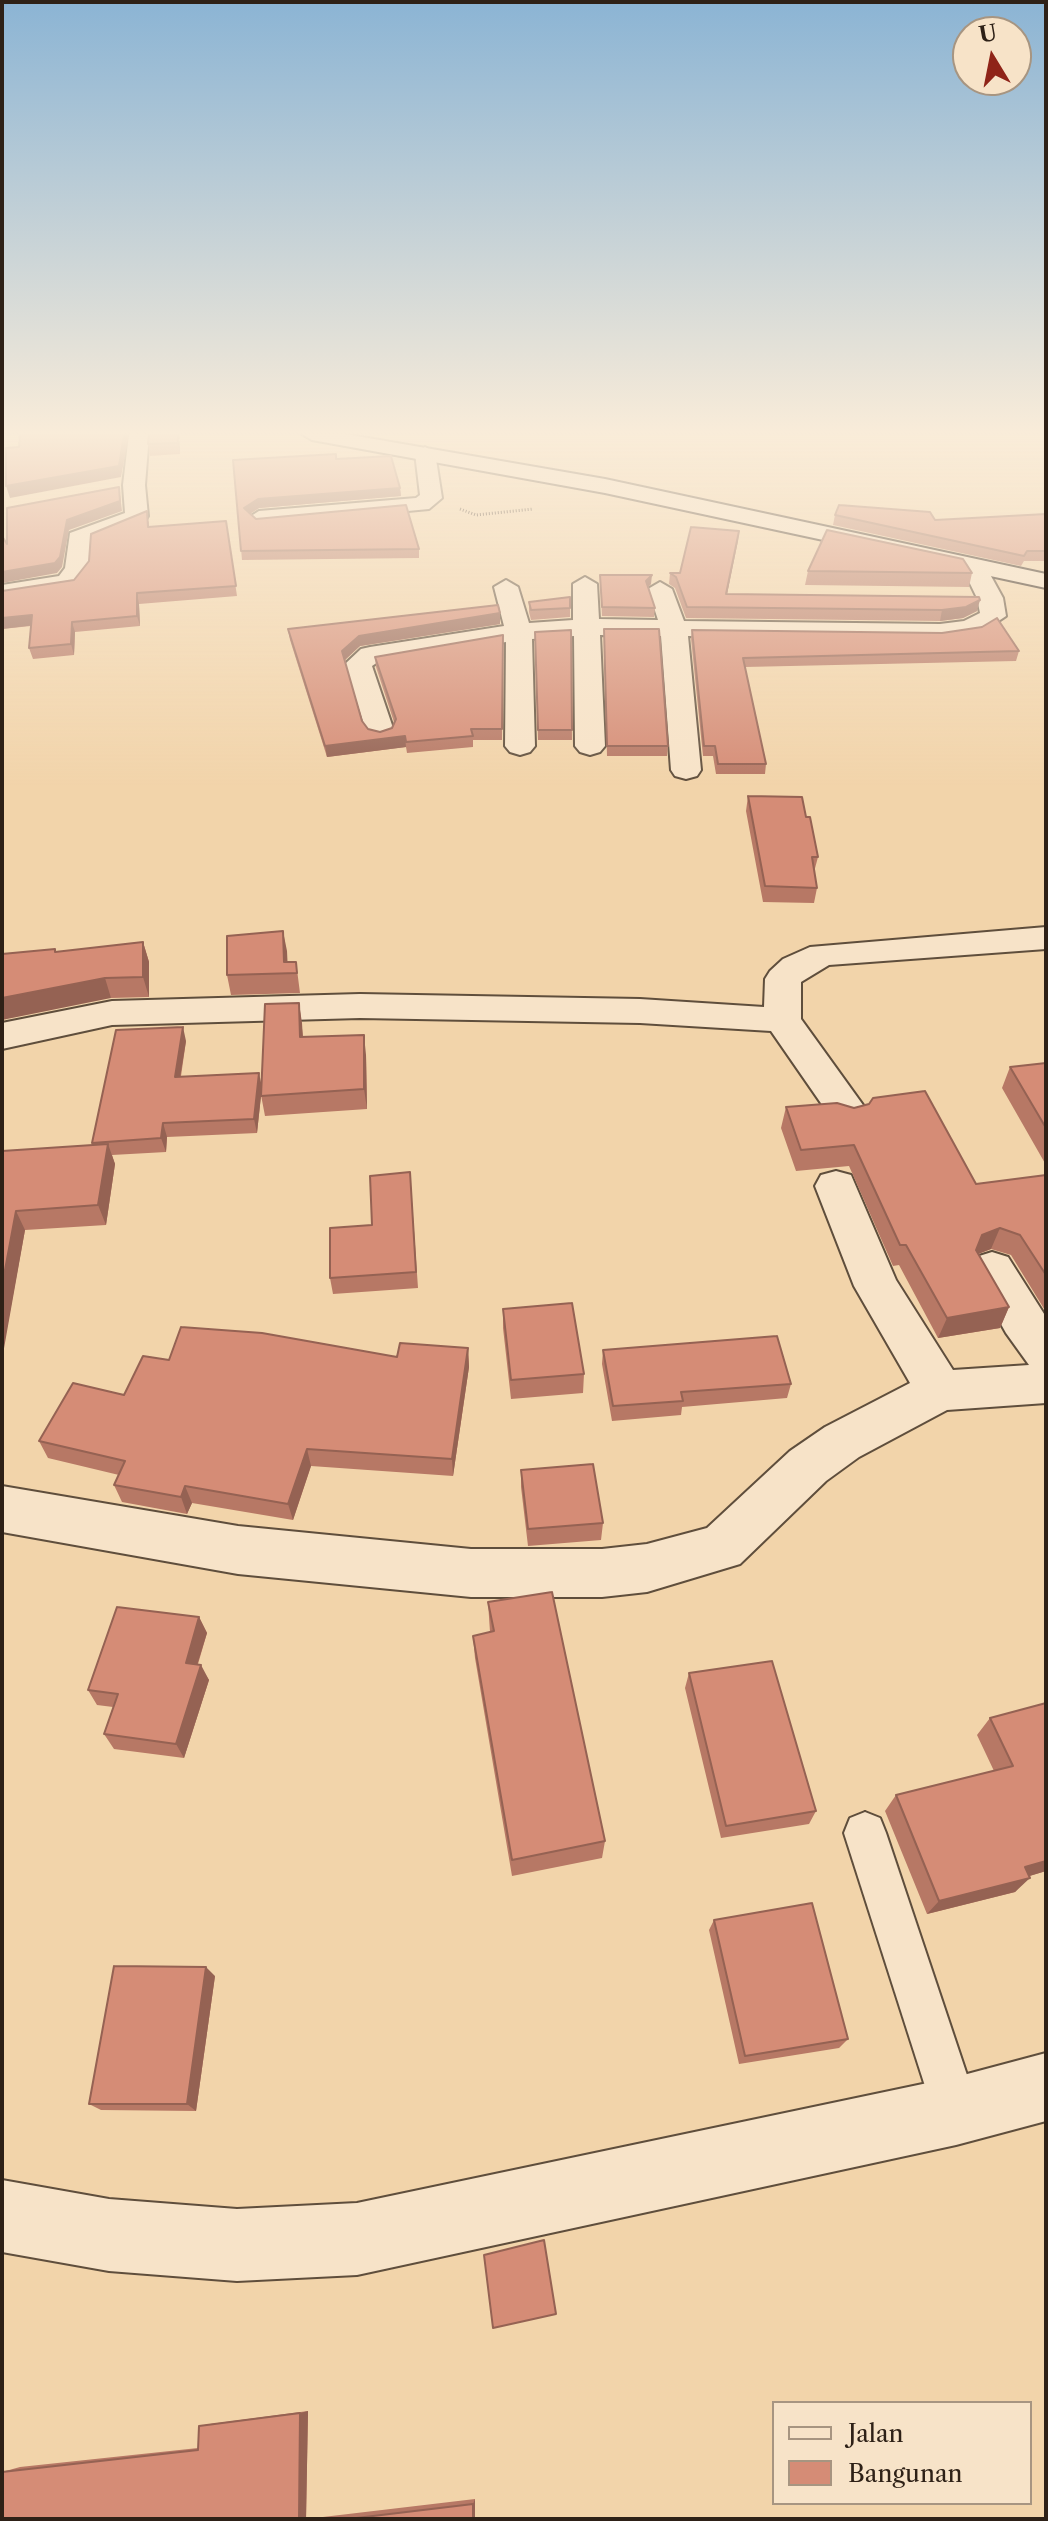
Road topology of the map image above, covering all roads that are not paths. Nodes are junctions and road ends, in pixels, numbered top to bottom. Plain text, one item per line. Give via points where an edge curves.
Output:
1 (78, 552) edge
2 (904, 552) edge
3 (974, 567) junction
4 (1046, 581) edge
5 (585, 584) dead end
6 (506, 587) dead end
7 (660, 589) dead end
8 (2, 592) edge
9 (959, 597) edge
10 (990, 598) junction
11 (589, 627) junction
12 (674, 629) junction
13 (519, 632) junction
14 (380, 731) edge
15 (520, 746) dead end
16 (590, 746) dead end
17 (686, 770) dead end
18 (1046, 938) edge
19 (782, 1020) junction
20 (2, 1037) edge
21 (848, 1112) edge
22 (836, 1186) dead end
23 (992, 1269) dead end
24 (1046, 1352) edge
25 (1046, 1383) edge
26 (940, 1391) junction
27 (2, 1509) edge
28 (865, 1833) dead end
29 (1046, 2087) edge
30 (956, 2111) junction
31 (2, 2216) edge

1 - 8 street via 77,569 67,582
2 - 3 street
3 - 4 street
3 - 10 street
5 - 11 street
6 - 13 street
7 - 12 street
9 - 10 street
10 - 12 street via 989,621 940,632
11 - 12 street
11 - 13 street
11 - 16 street
12 - 17 street
13 - 14 street via 370,655 358,664
13 - 15 street
18 - 19 street via 822,955 783,979
19 - 20 street via 640,1011 360,1006 112,1013
19 - 21 street
22 - 26 street via 876,1286
23 - 24 street
25 - 26 street
26 - 27 street via 842,1442 808,1466 722,1547 647,1568 471,1573 238,1550
28 - 30 lane
29 - 30 street
30 - 31 street via 357,2239 237,2245 109,2235

